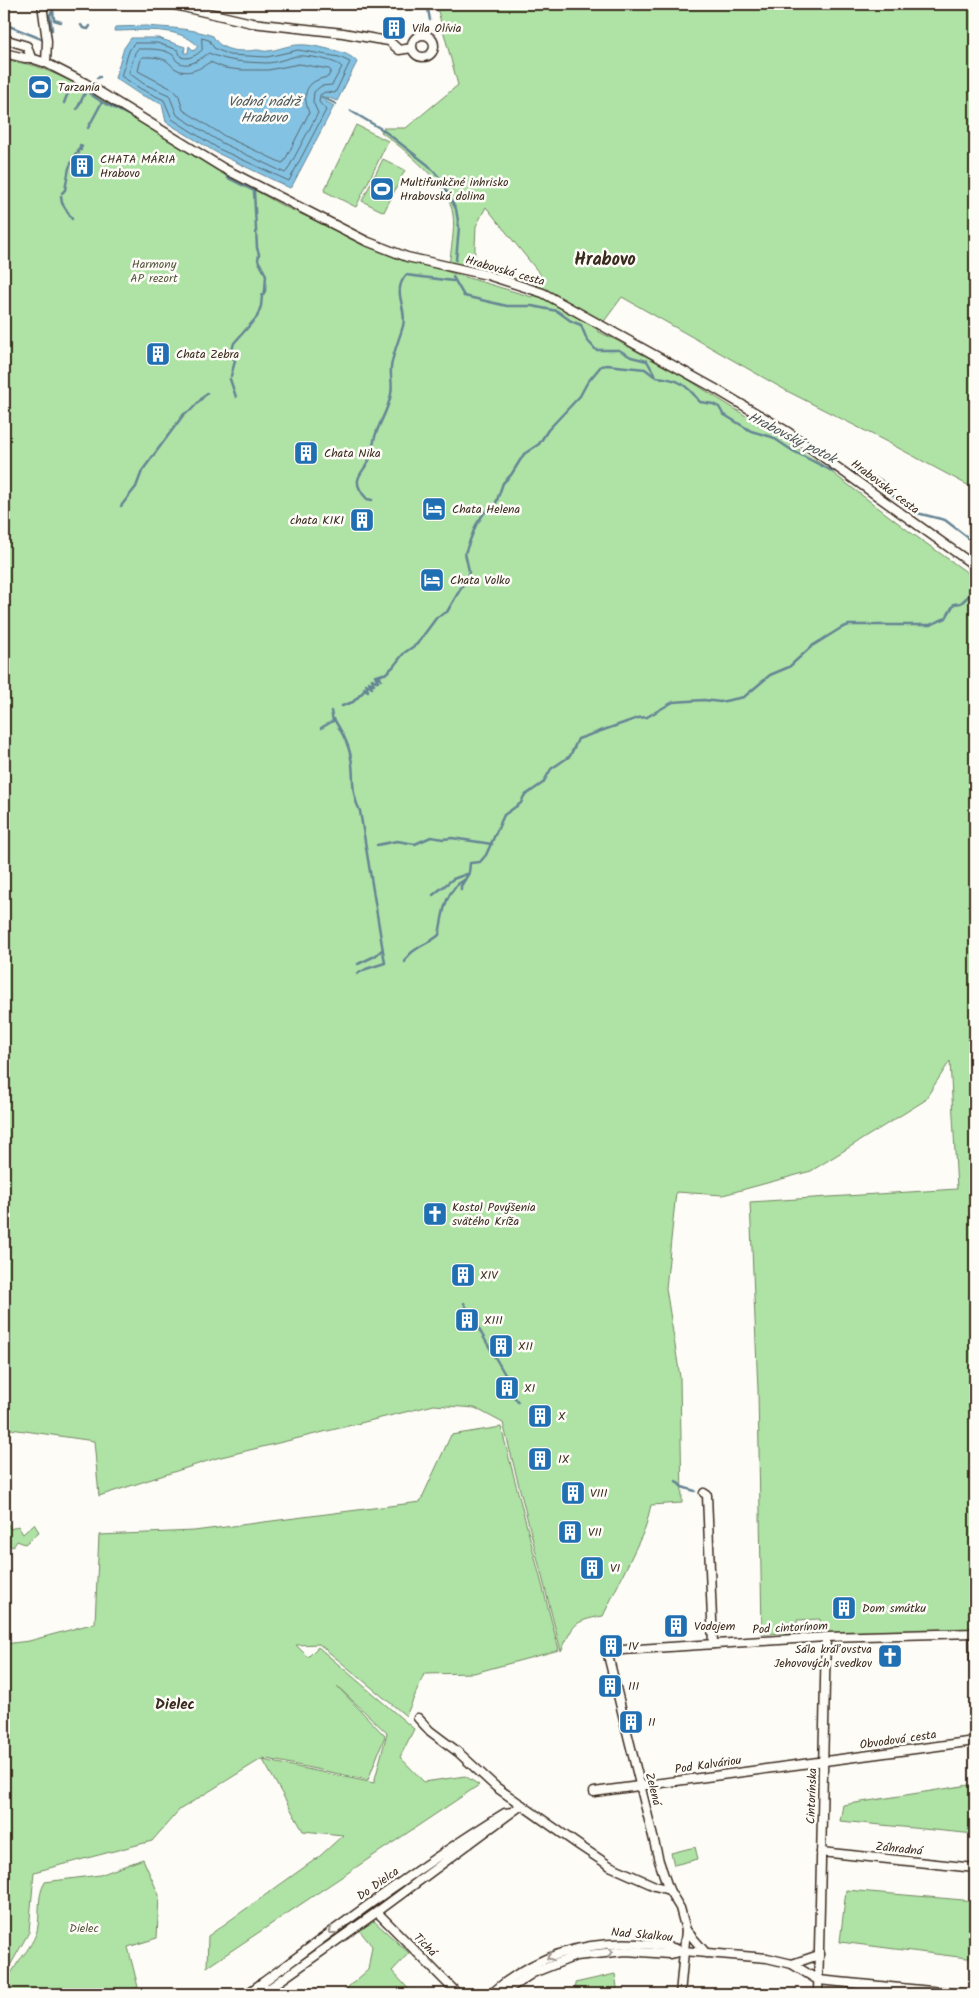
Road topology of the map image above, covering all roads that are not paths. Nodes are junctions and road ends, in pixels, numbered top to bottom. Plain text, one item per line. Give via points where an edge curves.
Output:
1 (42, 4) edge
2 (170, 4) edge
3 (4, 39) edge
4 (412, 48) dead end
5 (4, 53) edge
6 (32, 58) junction
7 (46, 62) junction
8 (975, 566) edge
9 (704, 1493) dead end
10 (974, 1634) edge
11 (826, 1637) junction
12 (713, 1644) junction
13 (607, 1651) joint
14 (975, 1683) edge
15 (418, 1718) dead end
16 (975, 1741) edge
17 (824, 1761) junction
18 (640, 1786) junction
19 (594, 1792) dead end
20 (522, 1805) junction
21 (512, 1812) junction
22 (821, 1852) junction
23 (975, 1868) edge
24 (669, 1890) junction
25 (377, 1912) junction
26 (686, 1930) junction
27 (683, 1952) junction
28 (706, 1953) junction
29 (819, 1954) junction
30 (792, 1964) junction
31 (818, 1980) junction
32 (264, 1989) edge
33 (247, 1994) edge
34 (458, 1994) edge
35 (491, 1994) edge
36 (501, 1994) edge
37 (680, 1994) edge
38 (818, 1994) edge
39 (962, 1994) edge

1 - 7 street via 47,38
2 - 4 street via 252,22 389,41 399,50
3 - 6 street, Hrabovská cesta via 27,46
5 - 6 street, Hrabovská cesta
6 - 7 street, Hrabovská cesta
7 - 8 street, Hrabovská cesta via 85,82 223,168 349,233 407,257 487,275 543,293 788,432
9 - 12 street via 708,1495
10 - 11 street, Pod cintorínom
10 - 14 street
11 - 12 street, Pod cintorínom
11 - 17 street, Cintorínska
12 - 13 street, Pod cintorínom
13 - 18 street, Zelená
15 - 20 street via 483,1777
16 - 17 street, Obvodová cesta
17 - 18 street, Pod Kalváriou
17 - 22 street, Cintorínska
18 - 19 street, Pod Kalváriou
18 - 24 street, Zelená via 658,1861
20 - 21 street, Do Dielca
20 - 24 street via 610,1866
21 - 25 street, Do Dielca
21 -> 32 street, Do Dielca via 461,1840 372,1902
22 - 23 street, Záhradná
22 - 29 street, Cintorínska
24 - 26 street, Zelená via 680,1908
25 - 32 street, Do Dielca
25 - 34 street, Tichá
26 - 27 street, Zelená
26 - 28 street, Zelená
27 - 28 street, Nad Skalkou
27 -> 35 street, Nad Skalkou via 670,1946 625,1943 574,1948 548,1956
36 -> 27 street, Nad Skalkou via 533,1973 576,1956 626,1951
27 - 37 street, Zelená
28 - 30 street, Nad Skalkou via 767,1958
29 - 30 street
29 - 31 street, Cintorínska
30 - 31 street, Nad Skalkou
31 - 38 street, Cintorínska
31 - 39 street
32 - 33 street, Do Dielca

